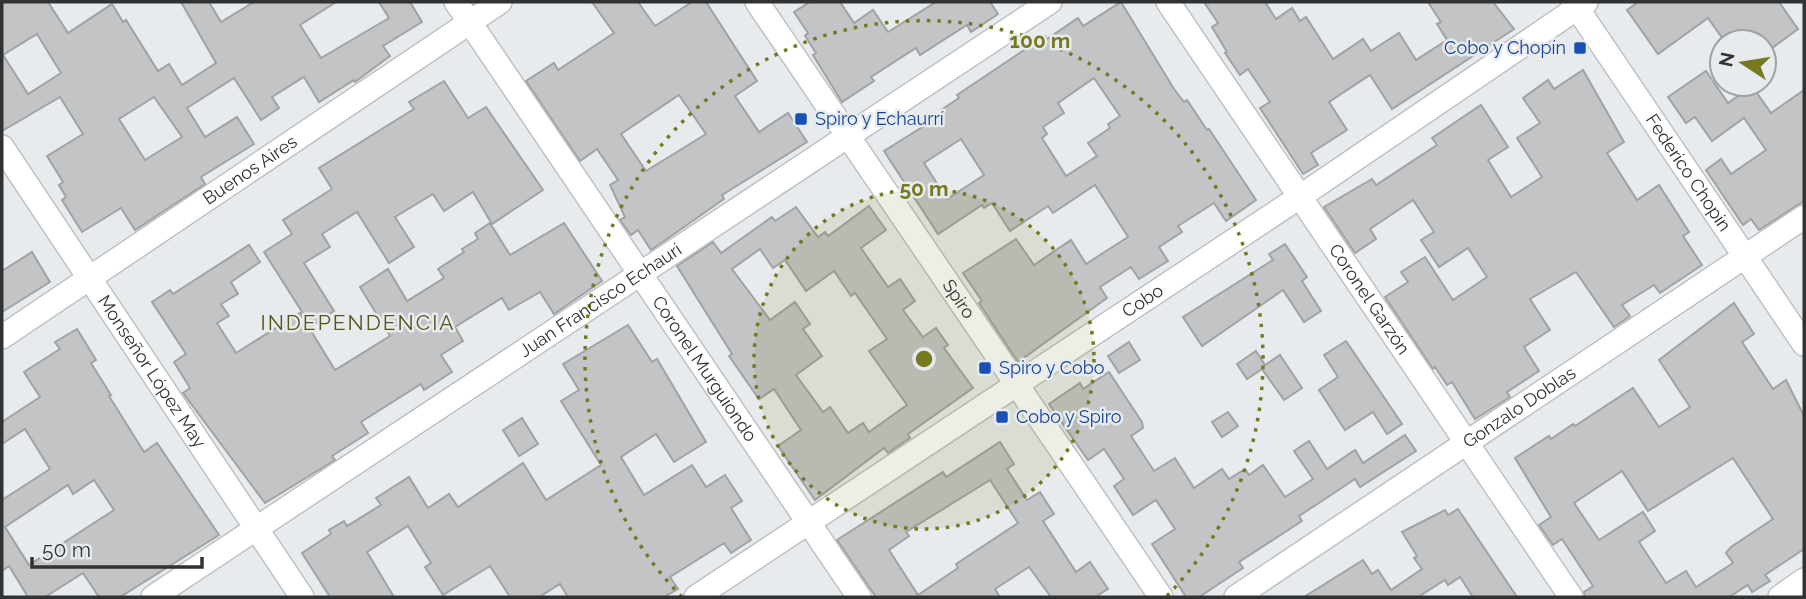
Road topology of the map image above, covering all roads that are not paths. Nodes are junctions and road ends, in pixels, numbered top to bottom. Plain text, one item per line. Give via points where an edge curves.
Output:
1 (456, 2) edge
2 (500, 2) edge
3 (757, 2) edge
4 (1050, 2) edge
5 (1168, 2) edge
6 (1579, 4) edge
7 (470, 22) junction
8 (848, 133) junction
9 (2, 147) edge
10 (1301, 196) junction
11 (1804, 217) edge
12 (1746, 257) junction
13 (638, 274) junction
14 (90, 277) junction
15 (2, 337) edge
16 (1804, 344) edge
17 (1016, 384) junction
18 (1469, 443) junction
19 (808, 522) junction
20 (255, 528) junction
21 (1804, 580) edge
22 (153, 597) edge
23 (302, 597) edge
24 (696, 597) edge
25 (859, 597) edge
26 (1161, 597) edge
27 (1236, 597) edge
28 (1571, 597) edge
29 (1780, 597) edge

1 - 7 street, Coronel Murguiondo
2 - 7 street, Buenos Aires
3 - 8 street, Spiro
4 - 8 street, Juan Francisco Echauri
5 - 10 street, Coronel Garzón
6 - 10 street, Cobo
6 - 12 street, Federico Chopin
7 - 13 street, Coronel Murguiondo
7 - 14 street, Buenos Aires
8 - 13 street, Juan Francisco Echauri
8 - 17 street, Spiro
9 - 14 street, Monseñor López May
10 - 17 street, Cobo
10 - 18 street, Coronel Garzón
11 - 12 street, Gonzalo Doblas
12 - 16 street, Federico Chopin
12 - 18 street, Gonzalo Doblas
13 - 19 street, Coronel Murguiondo
13 - 20 street, Juan Francisco Echauri
14 - 15 street, Buenos Aires
14 - 20 street, Monseñor López May
17 - 19 street, Cobo
17 - 26 street, Spiro
18 - 27 street, Gonzalo Doblas
18 - 28 street, Coronel Garzón
19 - 24 street, Cobo
19 - 25 street, Coronel Murguiondo
20 - 22 street, Juan Francisco Echauri
20 - 23 street, Monseñor López May
21 - 29 street

